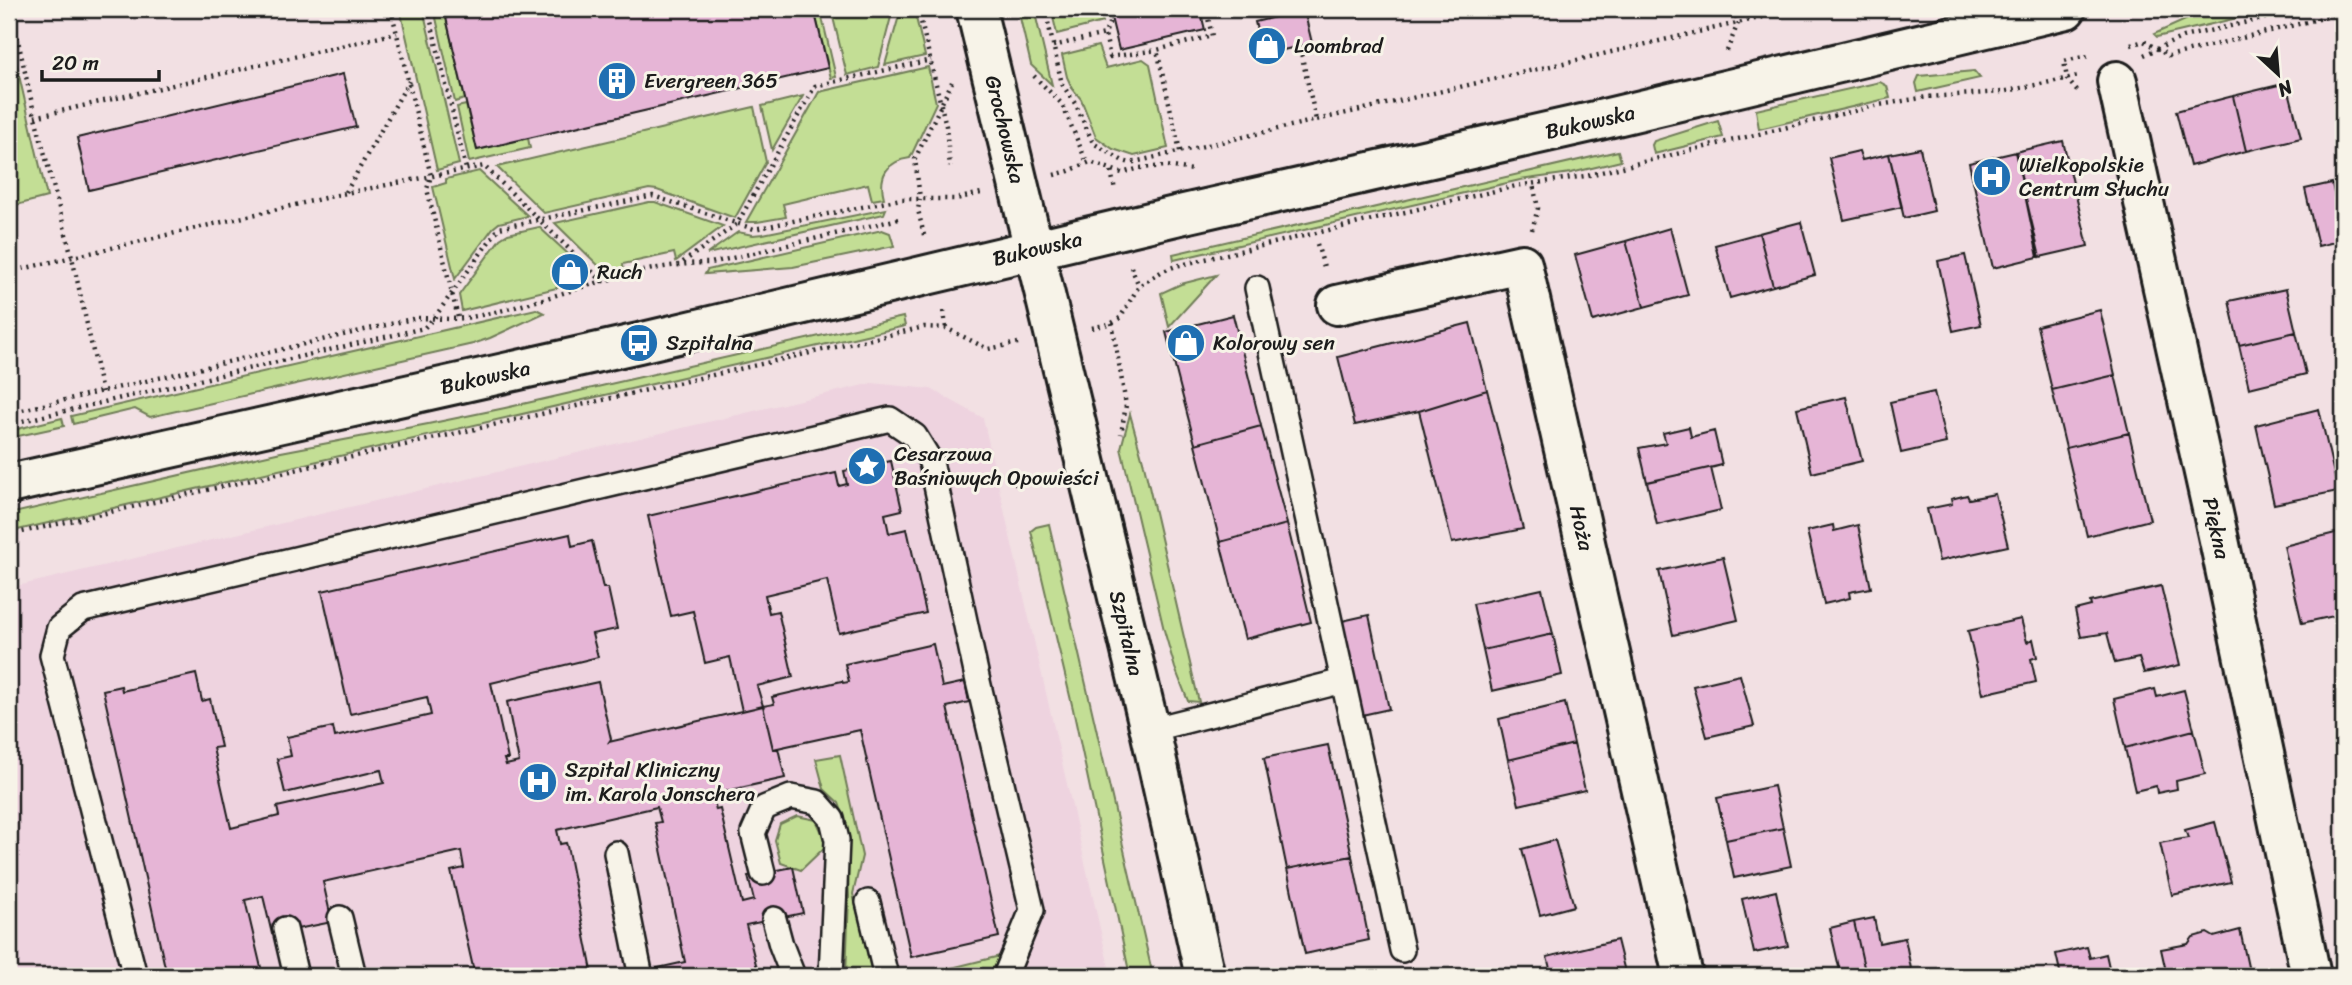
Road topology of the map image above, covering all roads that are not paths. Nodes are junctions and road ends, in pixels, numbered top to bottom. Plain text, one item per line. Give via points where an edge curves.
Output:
1 (2066, 9) edge
2 (978, 18) edge
3 (2120, 59) road end
4 (1034, 250) junction
5 (1257, 288) dead end
6 (1337, 305) dead end
7 (9, 484) edge
8 (1343, 681) junction
9 (1150, 730) junction
10 (616, 853) dead end
11 (763, 873) dead end
12 (868, 902) dead end
13 (340, 918) dead end
14 (774, 919) dead end
15 (285, 929) dead end
16 (1402, 950) dead end
17 (640, 972) dead end
18 (135, 976) edge
19 (296, 976) edge
20 (354, 976) edge
21 (793, 976) edge
22 (831, 976) edge
23 (886, 976) edge
24 (1004, 976) edge
25 (1205, 976) edge
26 (1682, 976) edge
27 (2311, 976) edge

1 - 4 street, Bukowska
2 - 4 street, Grochowska
3 - 27 street, Piękna
4 - 7 street, Bukowska
4 - 9 street, Szpitalna
5 - 8 lane
6 - 26 street, Hoża via 1522,264
8 - 9 lane
8 - 16 lane
9 - 25 street, Szpitalna
10 - 17 lane
11 - 22 lane via 753,833 764,807 791,797 817,802 832,819 837,840
12 - 23 lane
13 - 20 lane
14 - 21 lane
15 - 19 lane
18 - 24 lane via 52,655 59,628 82,610 890,419 915,436 931,462 1032,910

